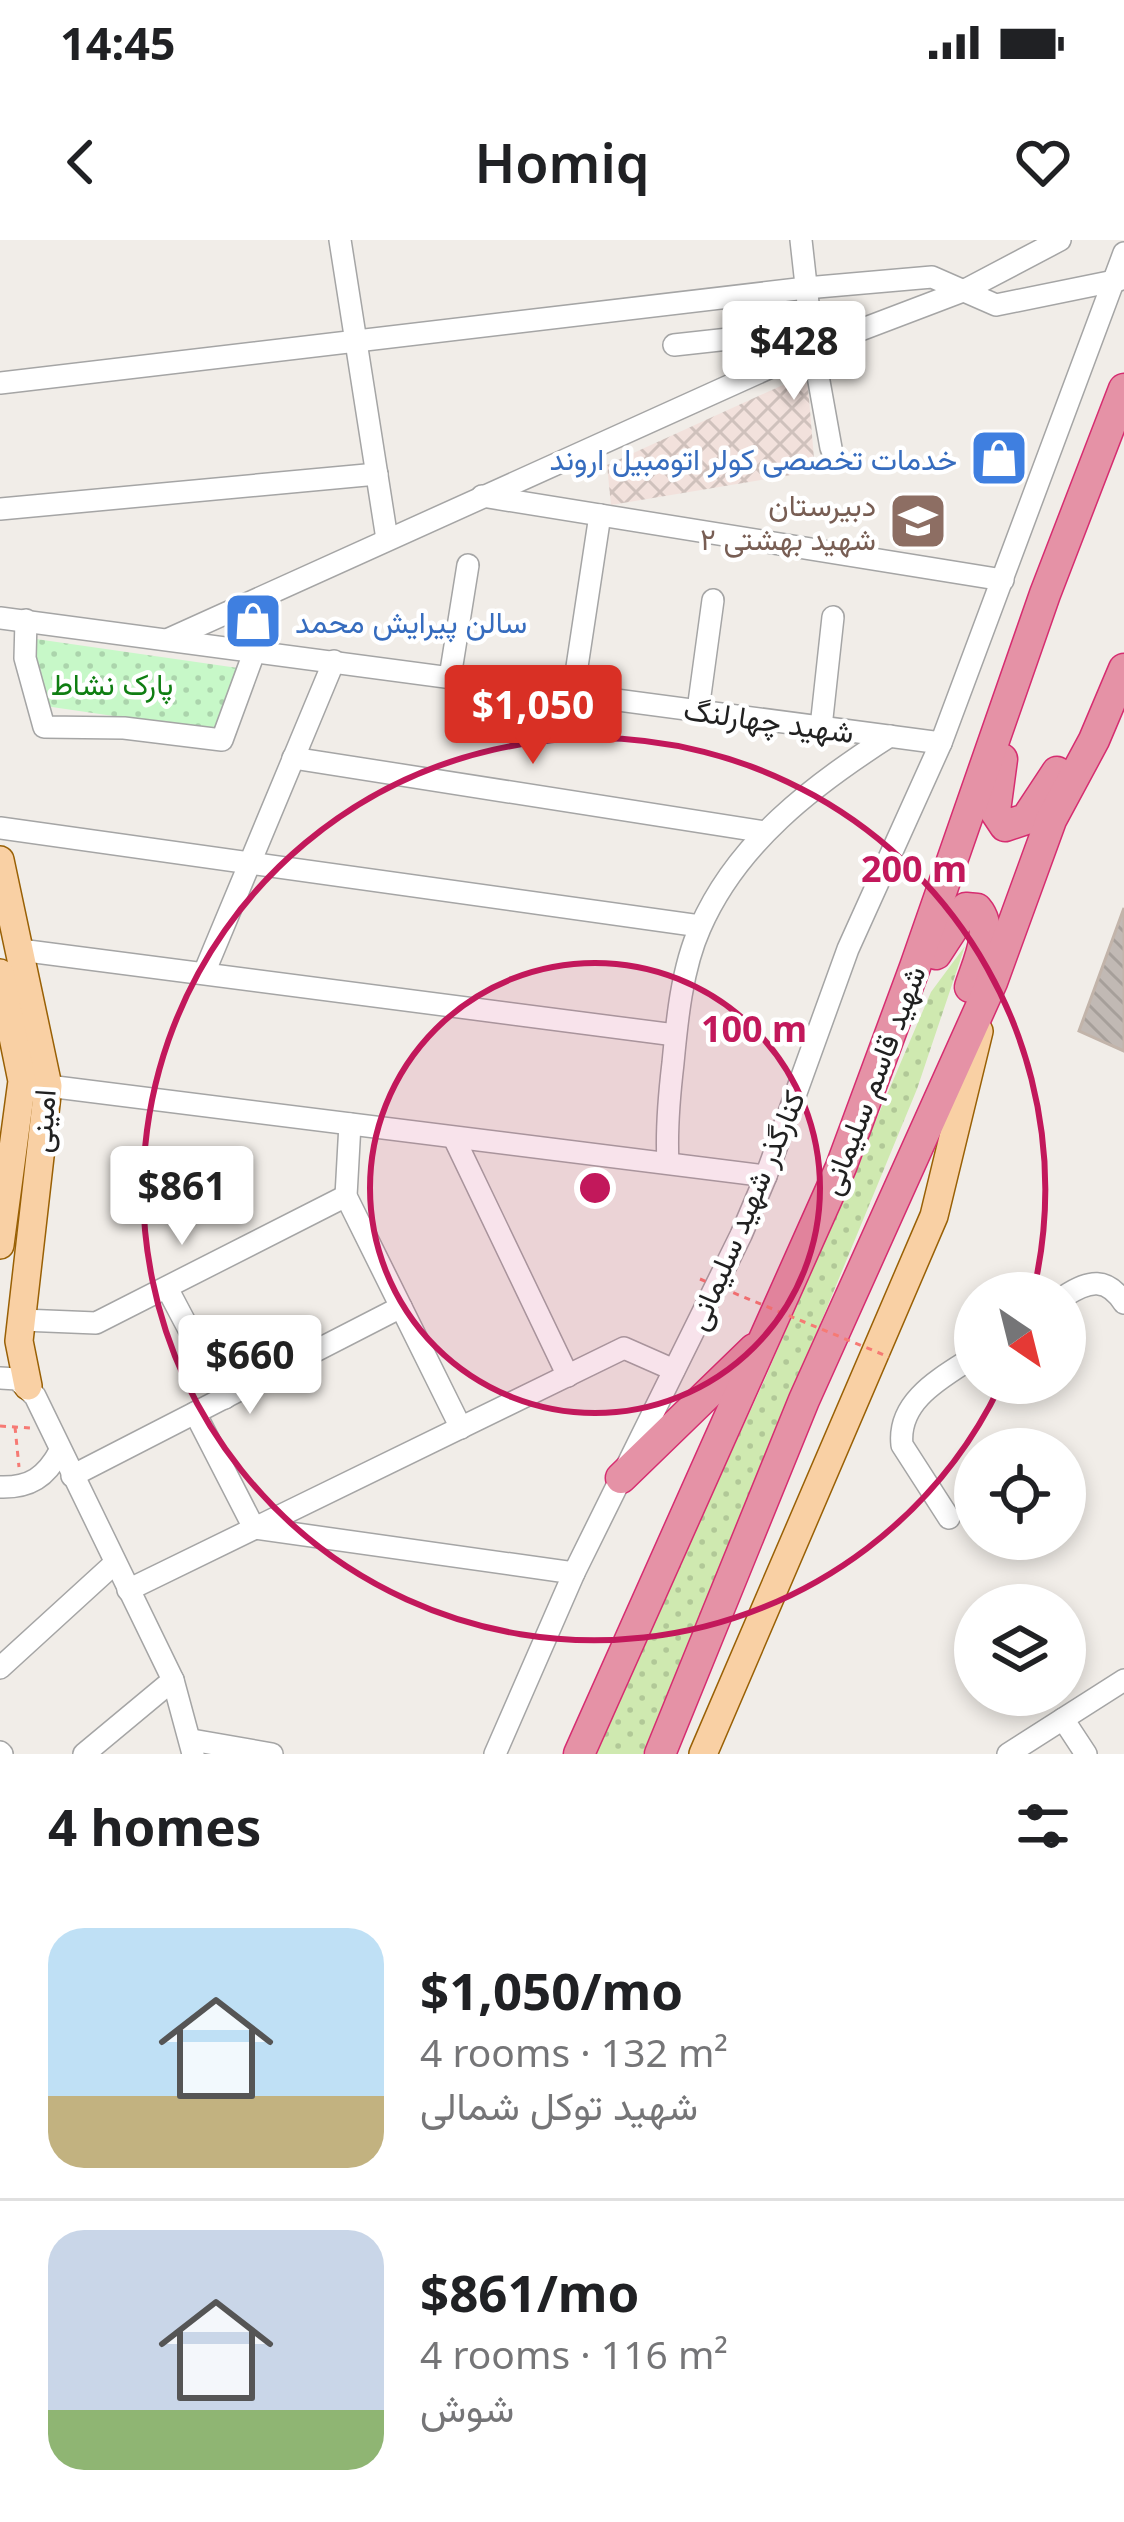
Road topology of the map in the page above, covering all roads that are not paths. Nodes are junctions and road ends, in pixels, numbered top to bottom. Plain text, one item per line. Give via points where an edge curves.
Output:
1 (340, 240) edge
2 (801, 240) edge
3 (1060, 240) edge
4 (1124, 253) edge
5 (1119, 280) edge
6 (806, 288) junction
7 (963, 291) junction
8 (812, 339) junction
9 (356, 340) junction
10 (674, 345) dead end
11 (0, 382) edge
12 (1124, 389) edge
13 (830, 448) dead end
14 (377, 474) junction
15 (482, 496) junction
16 (0, 508) edge
17 (600, 515) junction
18 (387, 538) junction
19 (468, 566) dead end
20 (1003, 580) junction
21 (712, 600) dead end
22 (0, 615) edge
23 (832, 617) dead end
24 (26, 620) junction
25 (169, 639) junction
26 (1028, 642) junction
27 (255, 650) junction
28 (334, 661) junction
29 (1124, 669) edge
30 (449, 676) junction
31 (573, 693) junction
32 (698, 710) junction
33 (1103, 719) junction
34 (821, 727) junction
35 (890, 736) junction
36 (941, 743) junction
37 (293, 758) junction
38 (0, 828) edge
39 (765, 832) junction
40 (0, 860) edge
41 (249, 863) junction
42 (700, 926) junction
43 (20, 950) junction
44 (203, 973) junction
45 (0, 974) edge
46 (992, 982) junction
47 (675, 1035) junction
48 (886, 1046) junction
49 (23, 1082) edge
50 (939, 1096) junction
51 (350, 1124) junction
52 (454, 1138) junction
53 (668, 1163) junction
54 (766, 1176) junction
55 (346, 1196) junction
56 (3, 1198) edge
57 (35, 1202) junction
58 (0, 1245) edge
59 (1086, 1284) edge
60 (167, 1288) junction
61 (1124, 1303) edge
62 (401, 1307) junction
63 (22, 1320) junction
64 (767, 1336) junction
65 (674, 1370) junction
66 (954, 1371) edge
67 (568, 1376) junction
68 (14, 1382) edge
69 (225, 1397) junction
70 (195, 1413) junction
71 (461, 1428) junction
72 (60, 1451) junction
73 (72, 1476) junction
74 (621, 1478) junction
75 (5, 1488) edge
76 (949, 1518) dead end
77 (254, 1528) junction
78 (115, 1563) junction
79 (574, 1573) junction
80 (128, 1589) junction
81 (0, 1668) edge
82 (173, 1680) junction
83 (1124, 1680) edge
84 (1063, 1719) junction
85 (193, 1747) edge
86 (84, 1754) edge
87 (272, 1754) edge
88 (495, 1754) edge
89 (579, 1754) edge
90 (661, 1754) edge
91 (703, 1754) edge
92 (1008, 1754) edge
93 (1086, 1754) edge

1 - 9 street
2 - 6 street
3 - 7 street
4 - 5 street, کنارگذر شهید سلیمانی
5 - 7 street via 996,304
5 - 20 street, کنارگذر شهید سلیمانی
6 - 7 street via 932,277
6 - 8 street
6 - 9 street
7 - 8 street
8 - 10 street
8 - 13 street
8 - 15 street
9 - 11 street
9 - 14 street
12 - 26 highway, شهید قاسم سلیمانی
14 - 16 street
14 - 18 street
15 - 17 street
15 - 18 street
17 - 20 street
17 - 31 street
18 - 25 street
19 - 30 street
20 - 36 street, کنارگذر شهید سلیمانی
21 - 32 street
22 - 24 street, شهید چهارلنگ
23 - 34 street
24 - 25 street, شهید چهارلنگ
24 - 27 street via 25,658 44,727 222,740
25 - 27 street, شهید چهارلنگ
26 - 33 highway via 995,811 1005,826 1026,820 1074,746
26 - 48 highway, شهید قاسم سلیمانی
27 - 28 street, شهید چهارلنگ
28 - 30 street, شهید چهارلنگ
28 - 37 street
29 - 33 highway, شهید قاسم سلیمانی
30 - 31 street, شهید چهارلنگ
31 - 32 street, شهید چهارلنگ
32 - 34 street, شهید چهارلنگ
33 - 46 highway, شهید قاسم سلیمانی via 1051,820
34 - 35 street, شهید چهارلنگ
35 - 36 street, شهید چهارلنگ
35 - 39 street
36 - 54 street, کنارگذر شهید سلیمانی via 848,949
37 - 39 street
37 - 41 street
38 - 41 street
39 - 42 street
40 - 43 main road, امینی
41 - 42 street
41 - 44 street
42 - 47 street
43 - 44 street
43 - 49 main road, امینی
44 - 47 street
45 - 49 main road, امینی
46 - 50 highway, شهید قاسم سلیمانی
46 - 91 main road via 934,1216
47 - 53 street
48 - 50 highway via 951,925 966,908 977,909 985,936
48 - 64 highway, شهید قاسم سلیمانی
49 - 51 street
49 - 56 main road, امینی
49 - 57 main road, امینی
50 - 90 highway, شهید قاسم سلیمانی via 804,1400
51 - 52 street
51 - 55 street
52 - 53 street
52 - 67 street
53 - 54 street
54 - 65 street, کنارگذر شهید سلیمانی
55 - 60 street
55 - 62 street
56 - 57 main road
56 - 58 main road, امینی
57 - 63 main road, امینی
59 - 61 street via 1114,1288
60 - 63 street via 96,1323
60 - 69 street
62 - 69 street
62 - 71 street
63 - 68 main road, امینی
64 - 74 highway
64 - 89 highway, شهید قاسم سلیمانی
65 - 67 street via 624,1348
65 - 74 street, کنارگذر شهید سلیمانی
66 - 76 street via 916,1399 901,1431
67 - 71 street
68 - 72 street
69 - 70 street
70 - 73 street
70 - 77 street
71 - 77 street
72 - 73 street
72 - 75 street via 39,1480
73 - 78 street
74 - 79 street, کنارگذر شهید سلیمانی
77 - 79 street
77 - 80 street
78 - 80 street
78 - 81 street
79 - 88 street, کنارگذر شهید سلیمانی
80 - 82 street
82 - 85 street
82 - 86 street
83 - 84 street
84 - 92 street
84 - 93 street
85 - 87 street

